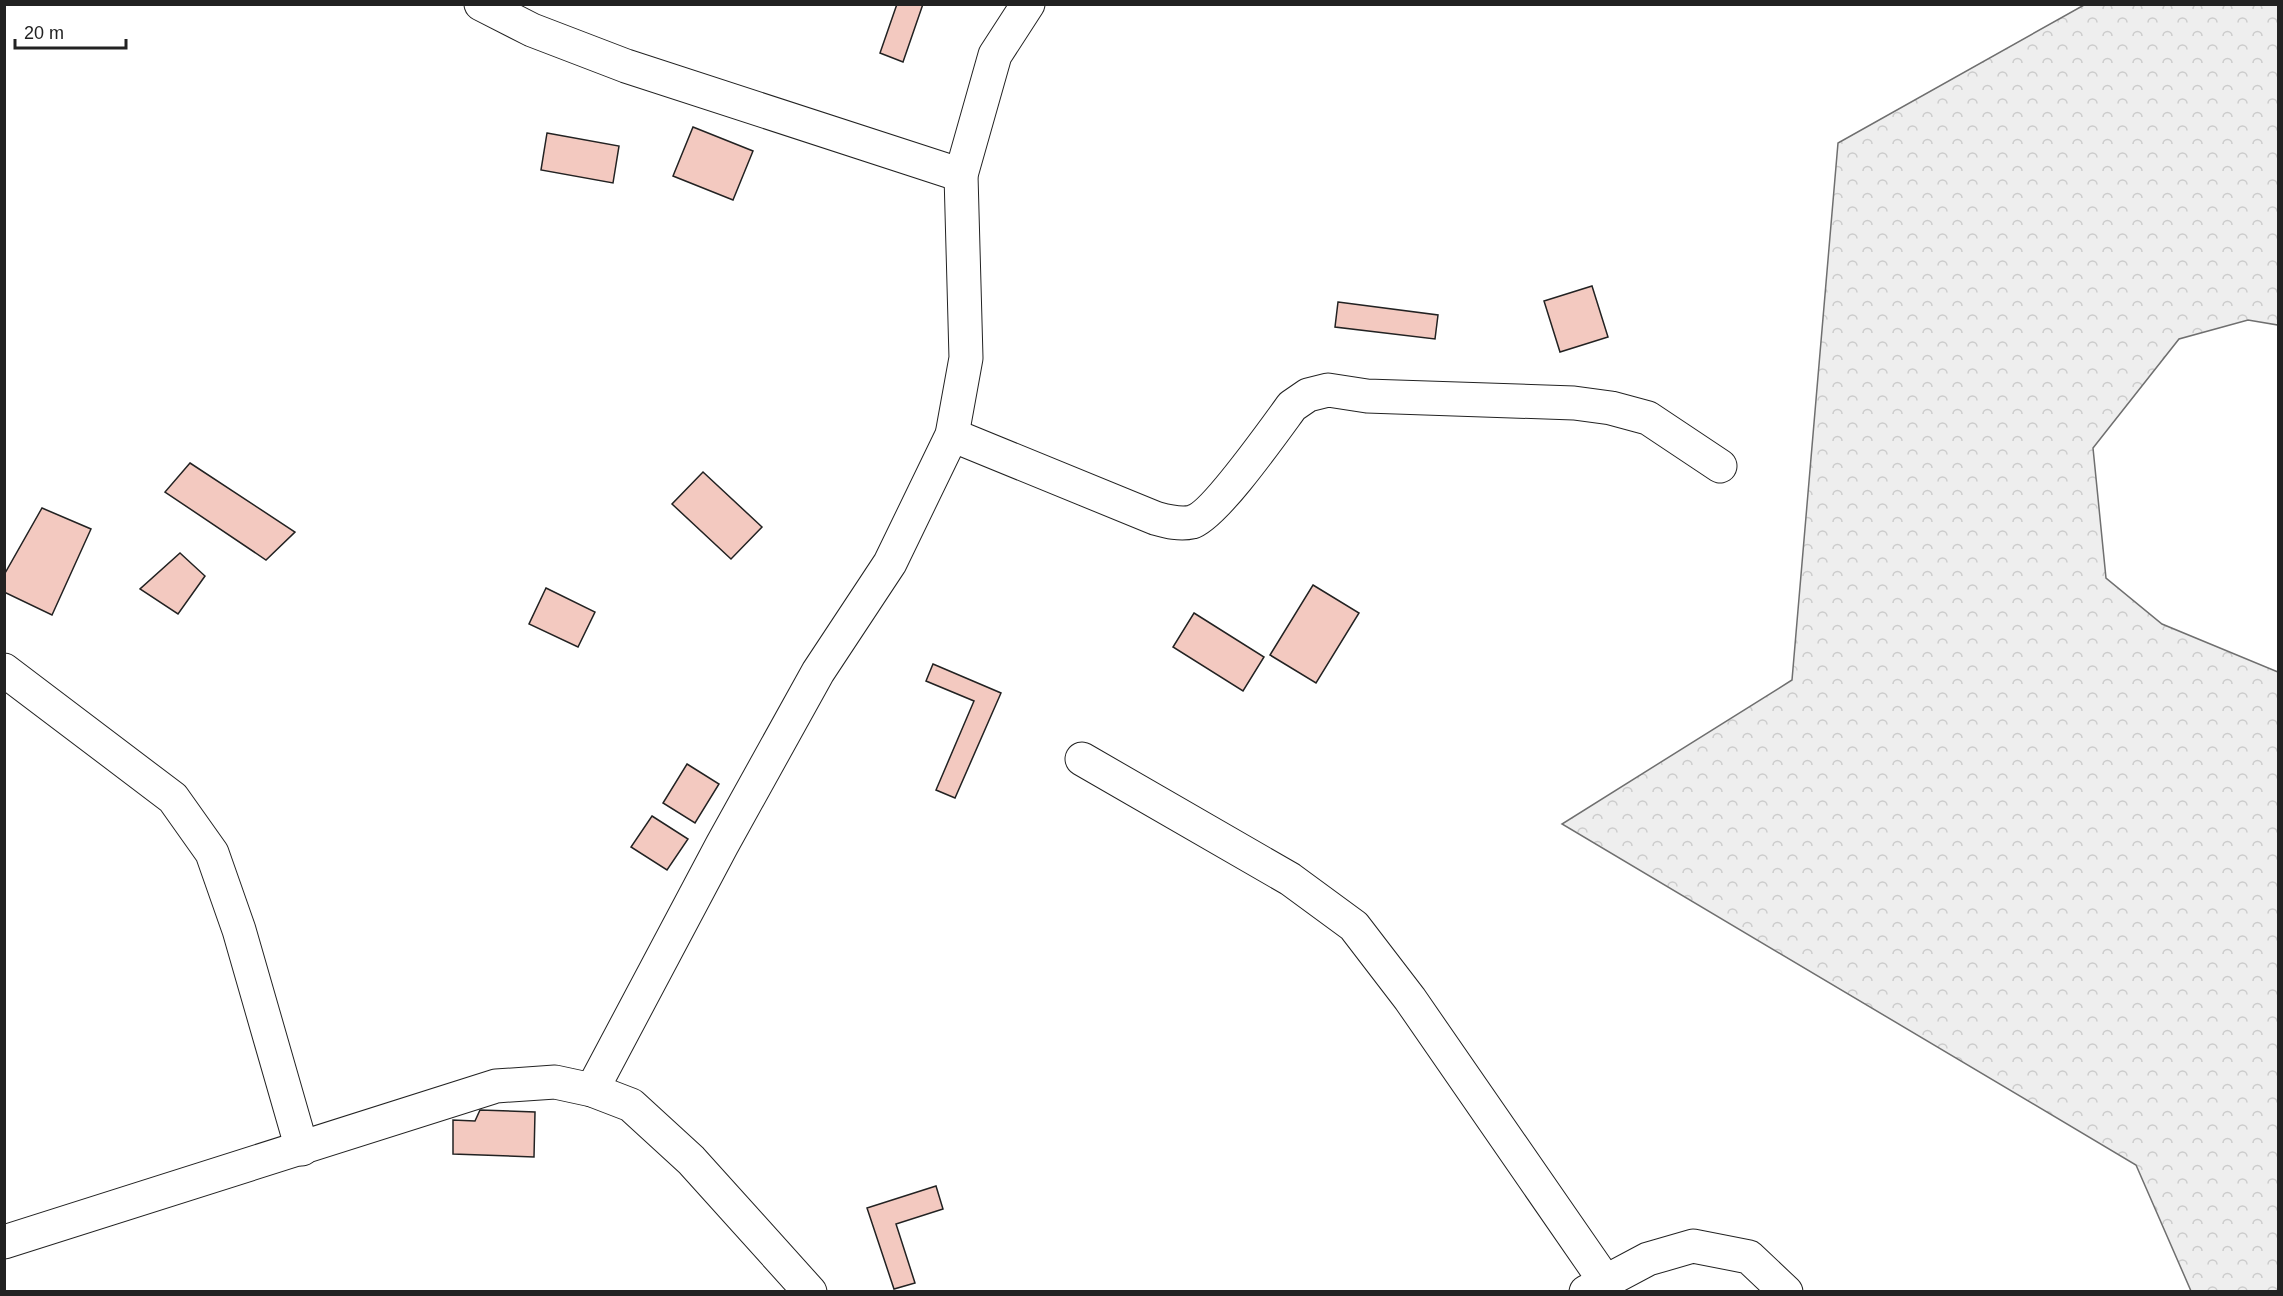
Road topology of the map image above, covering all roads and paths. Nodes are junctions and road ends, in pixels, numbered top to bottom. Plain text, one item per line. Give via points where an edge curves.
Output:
1 (481, 4) edge
2 (1028, 4) edge
3 (961, 175) junction
4 (952, 435) junction
5 (1720, 466) dead end
6 (4, 670) edge
7 (1082, 759) dead end
8 (592, 1090) junction
9 (302, 1149) junction
10 (4, 1242) edge
11 (1596, 1286) edge
12 (810, 1292) edge
13 (1786, 1292) edge

1 - 3 street via 532,30 626,66
2 - 3 street via 995,55
3 - 4 street via 966,358
4 - 5 street via 1155,518 1174,522 1193,522 1213,508 1292,406 1308,395 1328,390 1366,396 1575,403 1611,408 1648,418
4 - 8 street via 890,563 813,682
6 - 9 street via 173,798 212,853 239,930
7 - 11 street via 1290,879 1354,926 1410,999
8 - 9 street via 555,1082 496,1086
8 - 12 street via 631,1105 692,1160
9 - 10 street
11 - 13 street via 1648,1259 1693,1246 1749,1257

